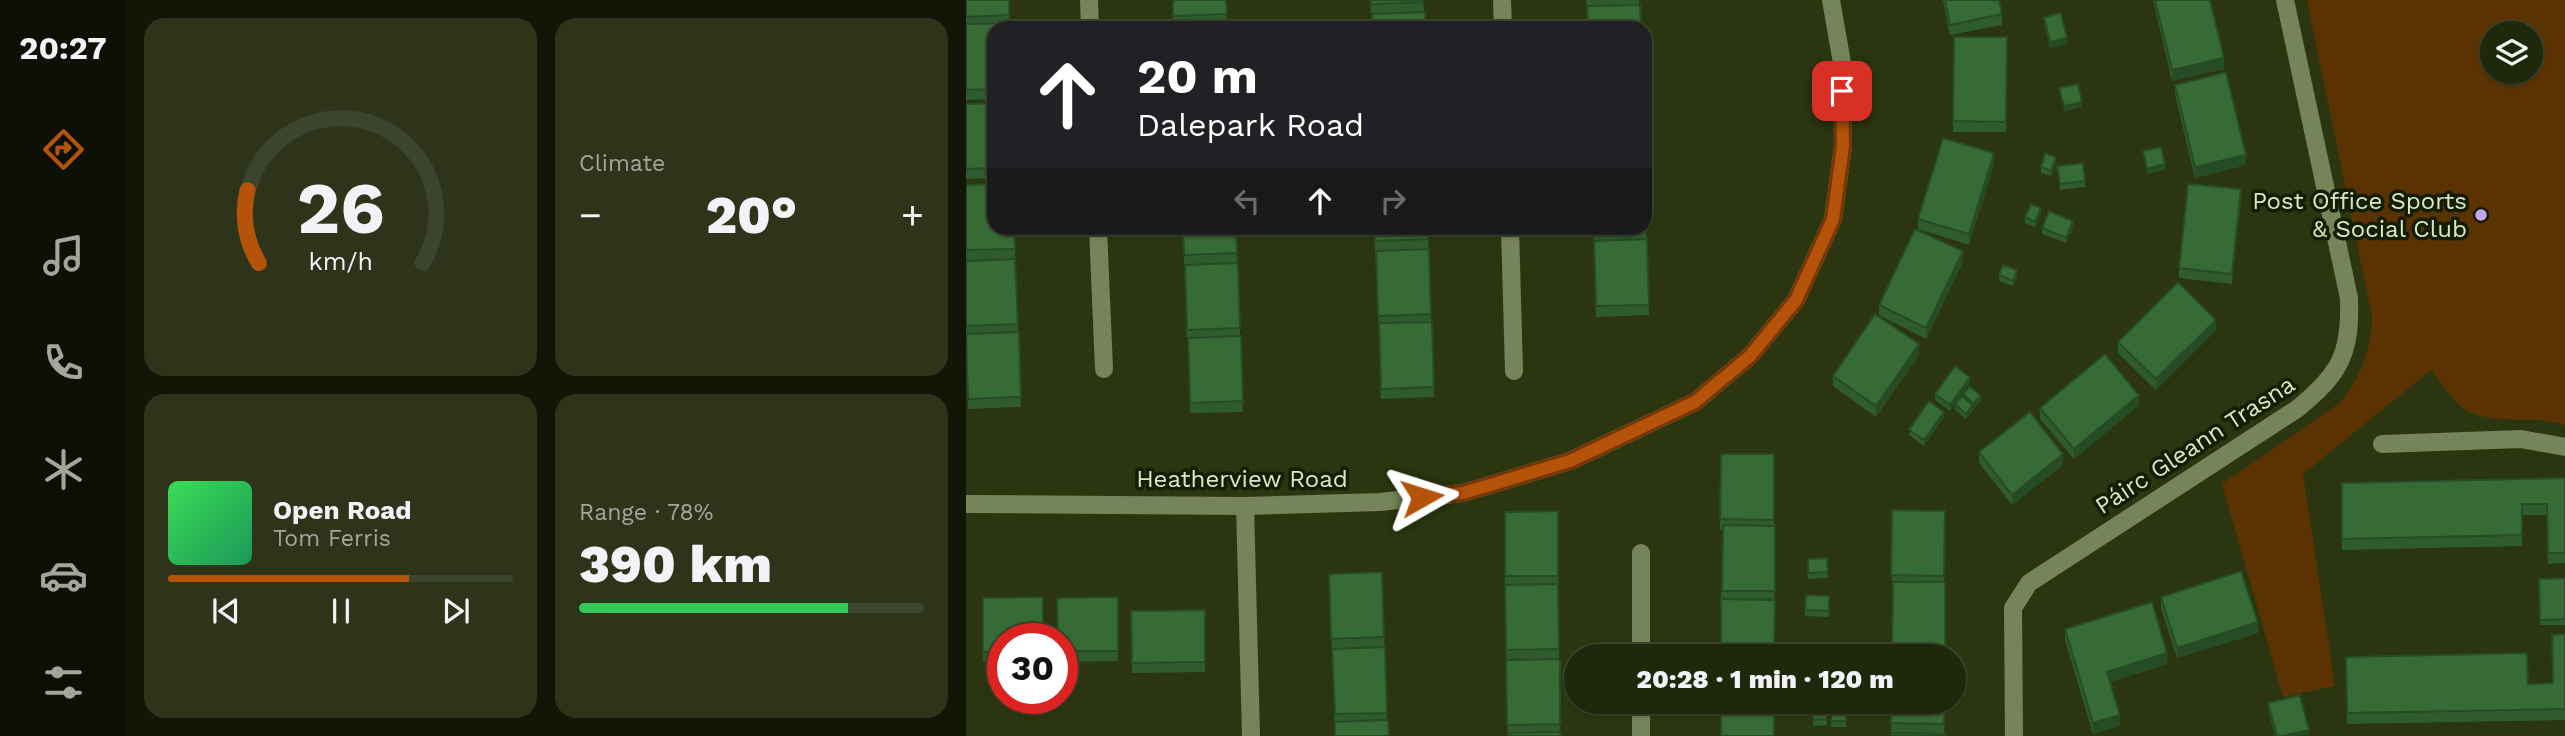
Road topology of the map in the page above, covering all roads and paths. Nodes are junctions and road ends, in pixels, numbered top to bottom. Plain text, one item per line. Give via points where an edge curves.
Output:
1 (1089, 0) edge
2 (1502, 0) edge
3 (1831, 0) edge
4 (2285, 0) edge
5 (1090, 21) edge
6 (1503, 21) edge
7 (1098, 235) edge
8 (1510, 235) edge
9 (1104, 369) dead end
10 (1514, 371) dead end
11 (2382, 444) dead end
12 (2565, 447) edge
13 (966, 505) edge
14 (1245, 506) junction
15 (1641, 553) dead end
16 (1641, 644) edge
17 (1641, 714) edge
18 (1251, 736) edge
19 (1641, 736) edge
20 (2014, 736) edge

1 - 5 street
2 - 6 street
3 - 14 street, Heatherview Road via 1842,63 1843,146 1833,219 1796,300 1750,356 1695,402 1570,461 1463,493 1392,501
4 - 20 street, Páirc Gleann Trasna via 2349,298 2345,356 2326,386 2297,410 2036,576 2013,608
7 - 9 street
8 - 10 street
11 - 12 street via 2521,439
13 - 14 street, Heatherview Road
14 - 18 street
15 - 16 street
17 - 19 street

